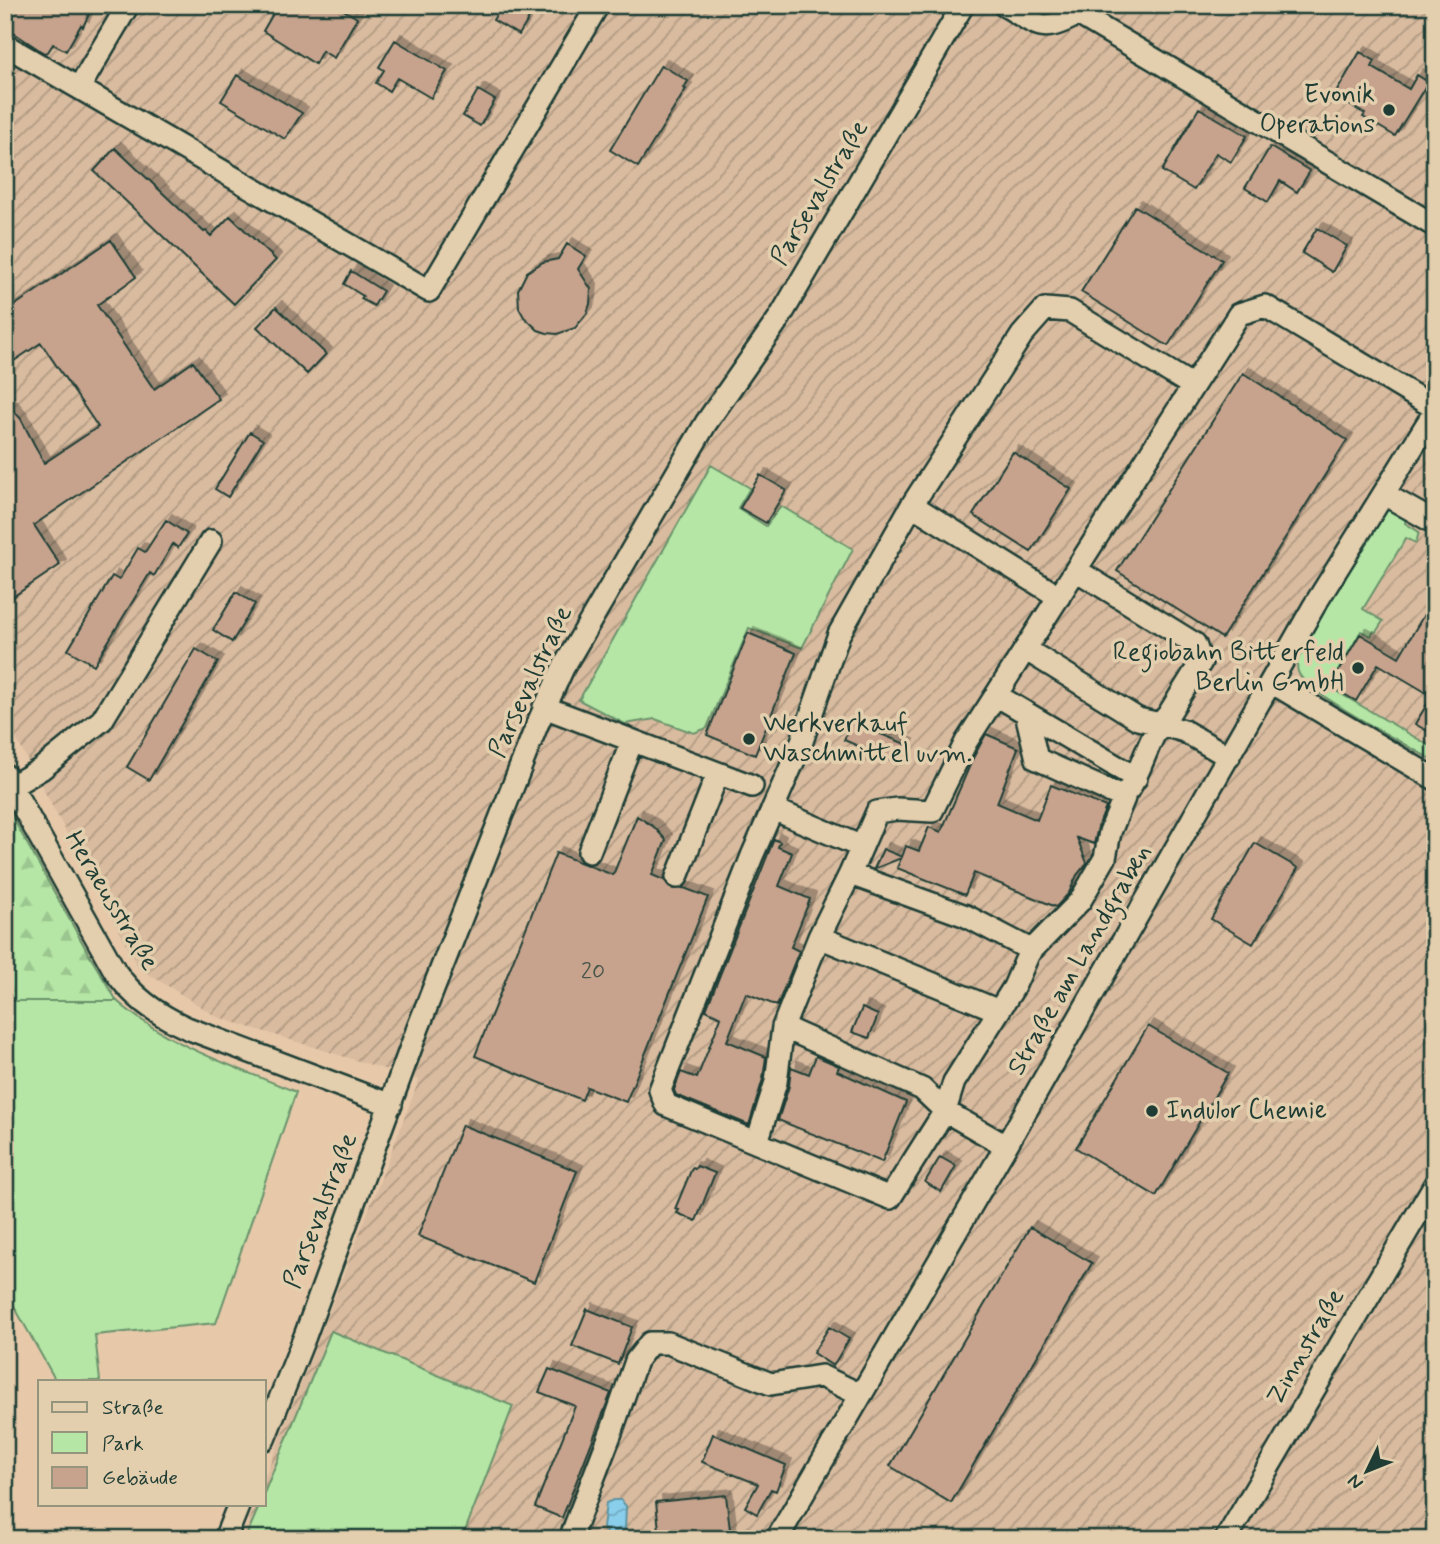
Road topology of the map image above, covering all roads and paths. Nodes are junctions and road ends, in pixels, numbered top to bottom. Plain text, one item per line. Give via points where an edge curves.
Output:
1 (128, 5) edge
2 (598, 5) edge
3 (963, 5) edge
4 (1004, 5) edge
5 (1077, 9) edge
6 (5, 45) edge
7 (79, 88) junction
8 (1435, 226) edge
9 (1193, 386) junction
10 (1435, 409) edge
11 (1384, 494) junction
12 (912, 505) junction
13 (1435, 523) edge
14 (211, 541) dead end
15 (1076, 570) junction
16 (1059, 597) junction
17 (1025, 649) junction
18 (1271, 682) junction
19 (996, 695) junction
20 (544, 708) junction
21 (1026, 713) junction
22 (1160, 724) junction
23 (632, 741) junction
24 (1229, 757) junction
25 (718, 773) junction
26 (1136, 778) junction
27 (1435, 779) edge
28 (8, 780) edge
29 (752, 786) dead end
30 (1124, 798) junction
31 (773, 809) junction
32 (862, 847) junction
33 (589, 852) dead end
34 (850, 874) junction
35 (677, 877) dead end
36 (819, 937) junction
37 (1031, 950) junction
38 (999, 1012) junction
39 (783, 1027) junction
40 (391, 1105) junction
41 (945, 1111) junction
42 (757, 1142) junction
43 (1006, 1146) junction
44 (1435, 1184) edge
45 (861, 1395) junction
46 (266, 1434) edge
47 (238, 1506) edge
48 (225, 1539) edge
49 (570, 1539) edge
50 (777, 1539) edge
51 (1226, 1539) edge

1 - 7 street
2 - 7 street via 429,290
3 - 20 street, Parsevalstraße via 779,317 706,423 576,644
4 - 5 street via 1040,27 1058,25
5 - 8 street
6 - 7 street
9 - 10 street via 1239,314 1265,306
9 - 12 street via 1070,311 1045,309 1022,335
9 - 15 street
10 - 11 street, Straße am Landgraben
11 - 13 street
11 - 18 street, Straße am Landgraben
12 - 16 street
12 - 31 street via 839,634
14 - 28 street via 102,720 41,769
15 - 16 street
15 - 22 street via 1195,645 1201,662
16 - 17 street
17 - 19 street
17 - 22 street via 1138,719
18 - 24 street, Straße am Landgraben
18 - 27 street
19 - 21 street
19 - 32 street via 965,742 932,811 877,812
20 - 23 street
20 - 40 street, Parsevalstraße
21 - 26 street
21 - 30 street via 1037,759
22 - 24 street via 1184,730
22 - 26 street
23 - 25 street
23 - 33 street
24 - 43 street, Straße am Landgraben
25 - 29 street
25 - 35 street
26 - 30 street
28 - 40 street, Heraeusstraße via 115,971 132,993 187,1028
30 - 37 street via 1105,858 1080,901
31 - 32 street
31 - 42 street via 660,1090 666,1105
32 - 34 street
34 - 36 street
34 - 37 street via 966,916
36 - 38 street
36 - 39 street
37 - 38 street
38 - 41 street via 954,1082
39 - 41 street via 922,1090
39 - 42 street via 776,1082
40 - 46 street, Parsevalstraße
41 - 42 street via 890,1198
41 - 43 street
43 - 45 street, Straße am Landgraben
44 - 51 street, Zinnstraße
45 - 49 street via 821,1376 771,1384 668,1343 650,1343 636,1361
45 - 50 street, Straße am Landgraben
47 - 48 street

